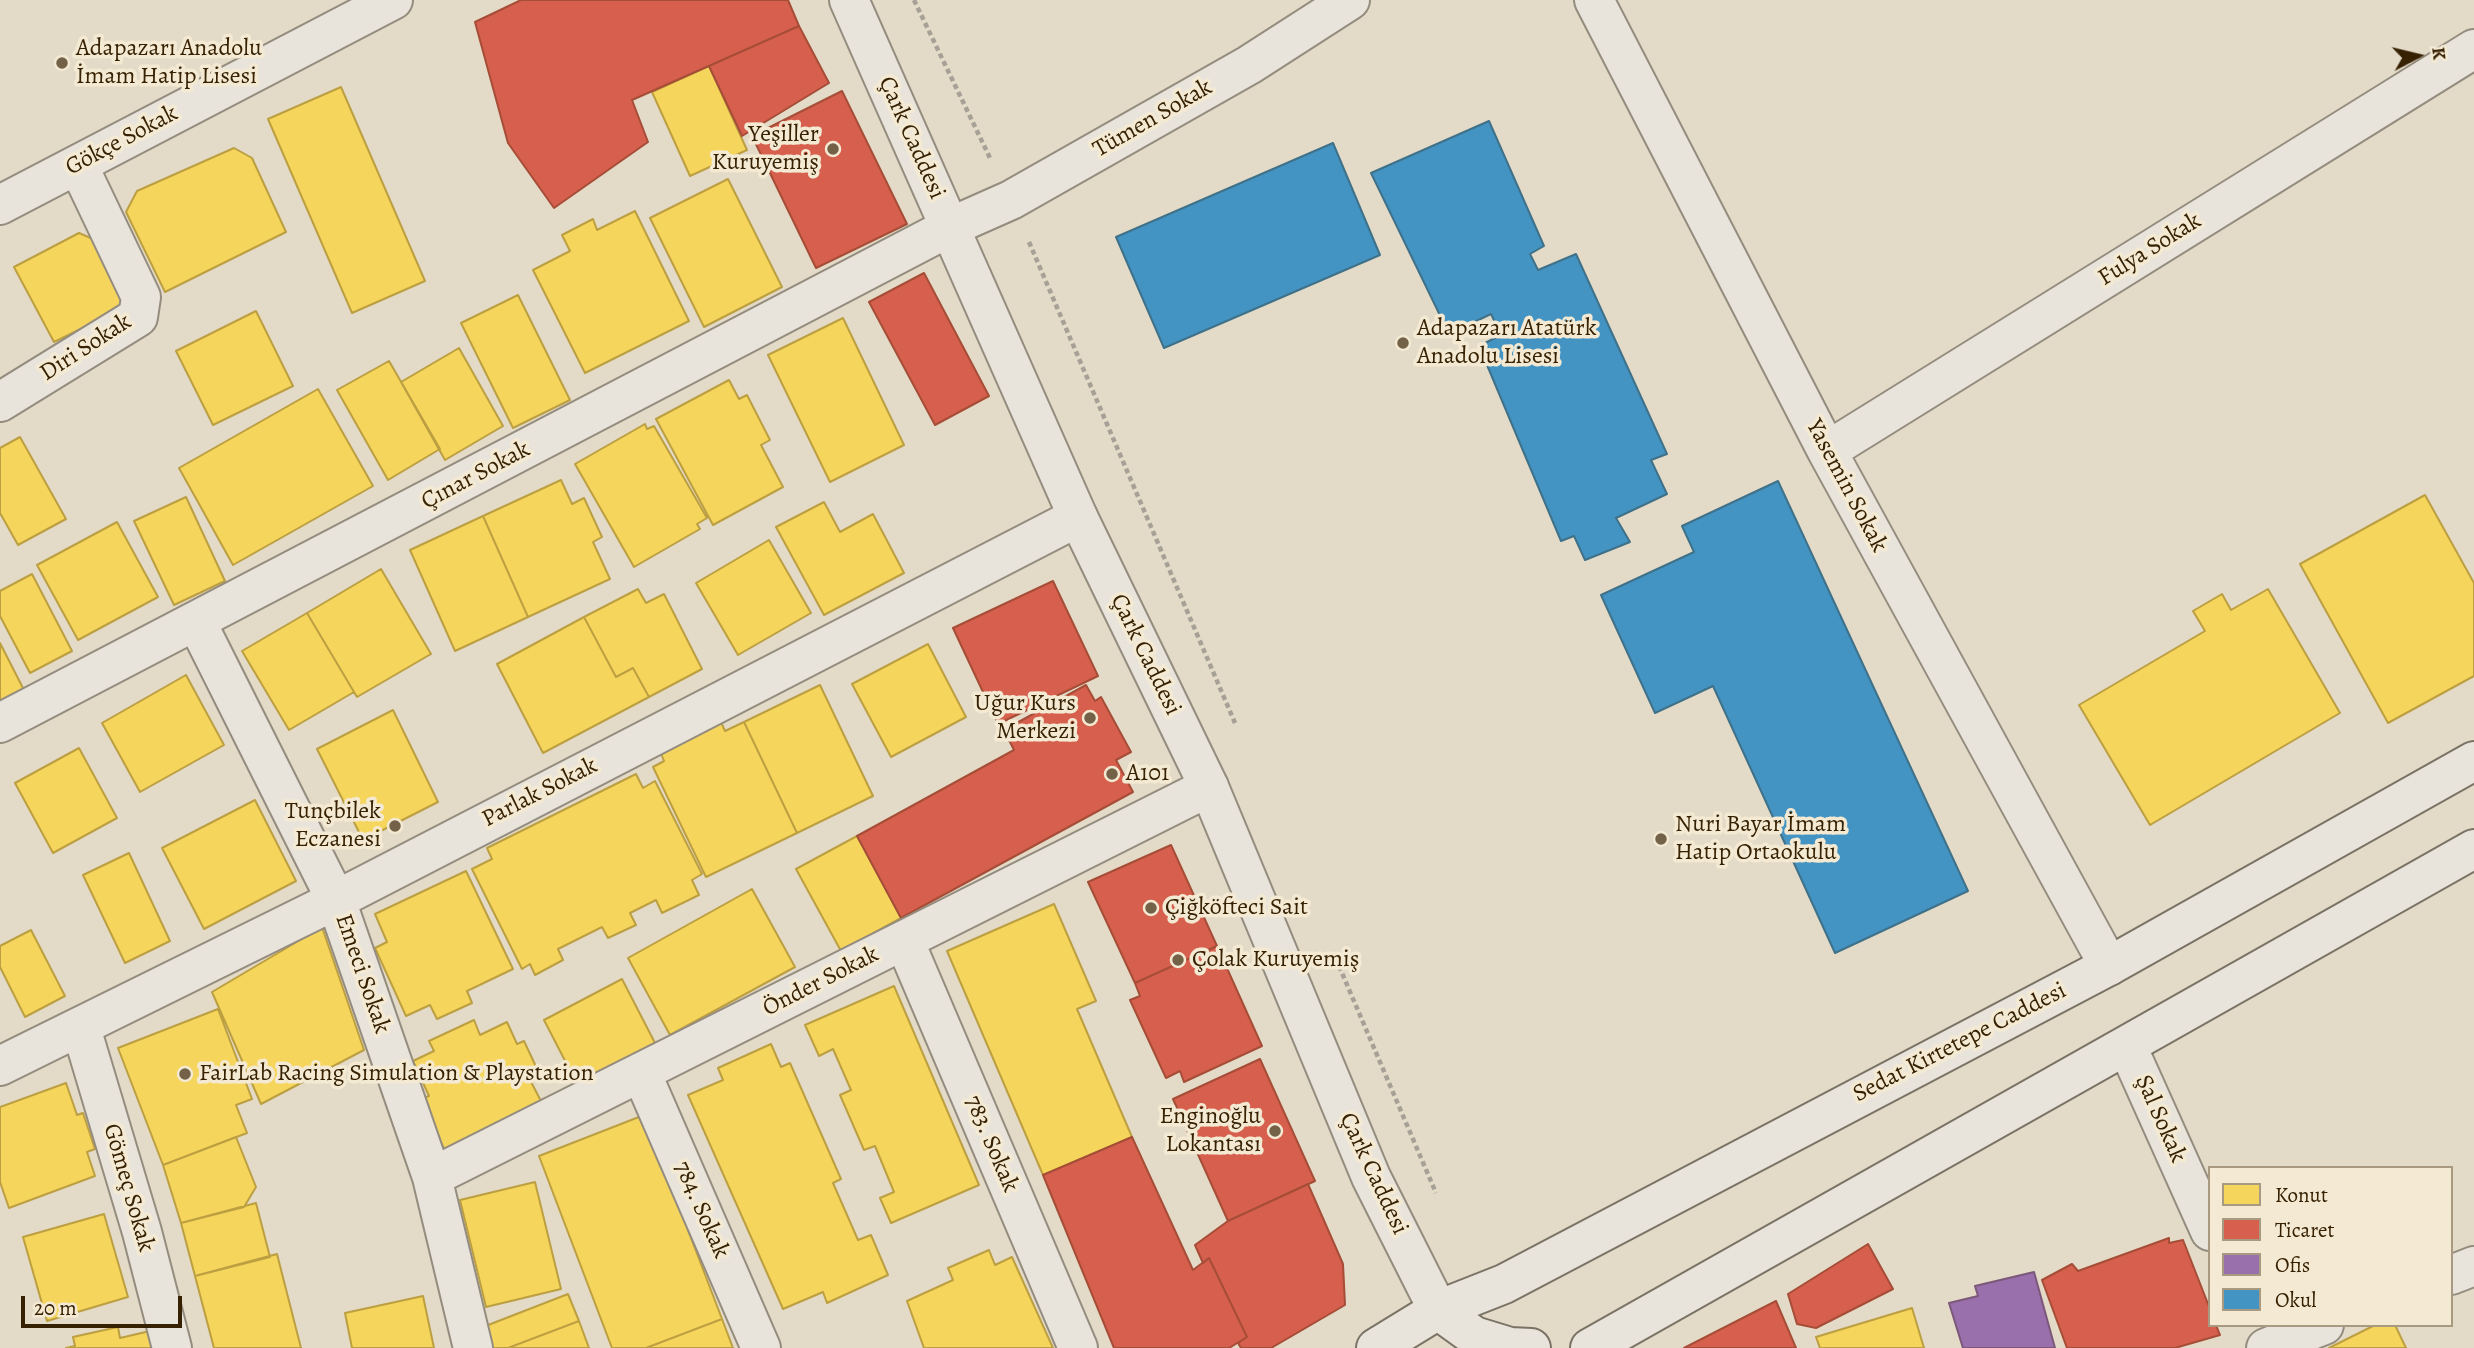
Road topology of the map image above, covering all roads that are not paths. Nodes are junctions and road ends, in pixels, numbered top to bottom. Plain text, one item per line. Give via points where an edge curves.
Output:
1 (393, 0) edge
2 (849, 0) edge
3 (1350, 0) edge
4 (1594, 0) edge
5 (2474, 49) edge
6 (78, 165) junction
7 (0, 205) edge
8 (950, 227) junction
9 (0, 402) edge
10 (1827, 452) junction
11 (1078, 517) junction
12 (196, 621) junction
13 (0, 723) edge
14 (2474, 761) edge
15 (1209, 787) junction
16 (2474, 849) edge
17 (336, 900) junction
18 (904, 940) junction
19 (2109, 966) junction
20 (80, 1028) junction
21 (2127, 1046) junction
22 (0, 1066) edge
23 (641, 1072) junction
24 (432, 1177) junction
25 (2208, 1227) edge
26 (2474, 1266) edge
27 (2453, 1274) edge
28 (1438, 1310) junction
29 (2251, 1327) edge
30 (2319, 1327) edge
31 (172, 1348) edge
32 (473, 1348) edge
33 (761, 1348) edge
34 (1078, 1348) edge
35 (1376, 1348) edge
36 (1531, 1348) edge
37 (1590, 1348) edge
38 (2260, 1348) edge
39 (2266, 1348) edge

1 - 6 street, Gökçe Sokak
2 - 8 street, Çark Caddesi
3 - 8 street, Tümen Sokak via 1249,65 1011,200
4 - 10 street, Yasemin Sokak
5 - 10 street, Fulya Sokak
6 - 7 street, Gökçe Sokak
6 - 9 street, Diri Sokak via 141,297 138,317
8 - 11 street, Çark Caddesi
8 - 12 street, Çınar Sokak
10 - 19 street, Yasemin Sokak
11 - 15 street, Çark Caddesi
11 - 17 street, Parlak Sokak
12 - 13 street, Çınar Sokak
12 - 17 street, Emeci Sokak
14 - 19 street, Sedat Kirtetepe Caddesi
15 - 18 street, Önder Sokak
15 - 28 street, Çark Caddesi via 1371,1177
16 - 21 street
17 - 20 street, Parlak Sokak
17 - 24 street, Emeci Sokak
18 - 23 street, Önder Sokak
18 - 34 street, 783. Sokak
19 - 28 street, Sedat Kirtetepe Caddesi via 1504,1284
20 - 22 street, Parlak Sokak
20 - 31 street, Gömeç Sokak
21 - 25 street, Şal Sokak
21 - 37 street
23 - 24 street, Önder Sokak
23 - 33 street, 784. Sokak
24 - 32 street, Emeci Sokak
26 - 27 street
28 - 35 street, Sedat Kirtetepe Caddesi
28 - 36 street via 1474,1336
29 - 38 street
30 - 39 street

